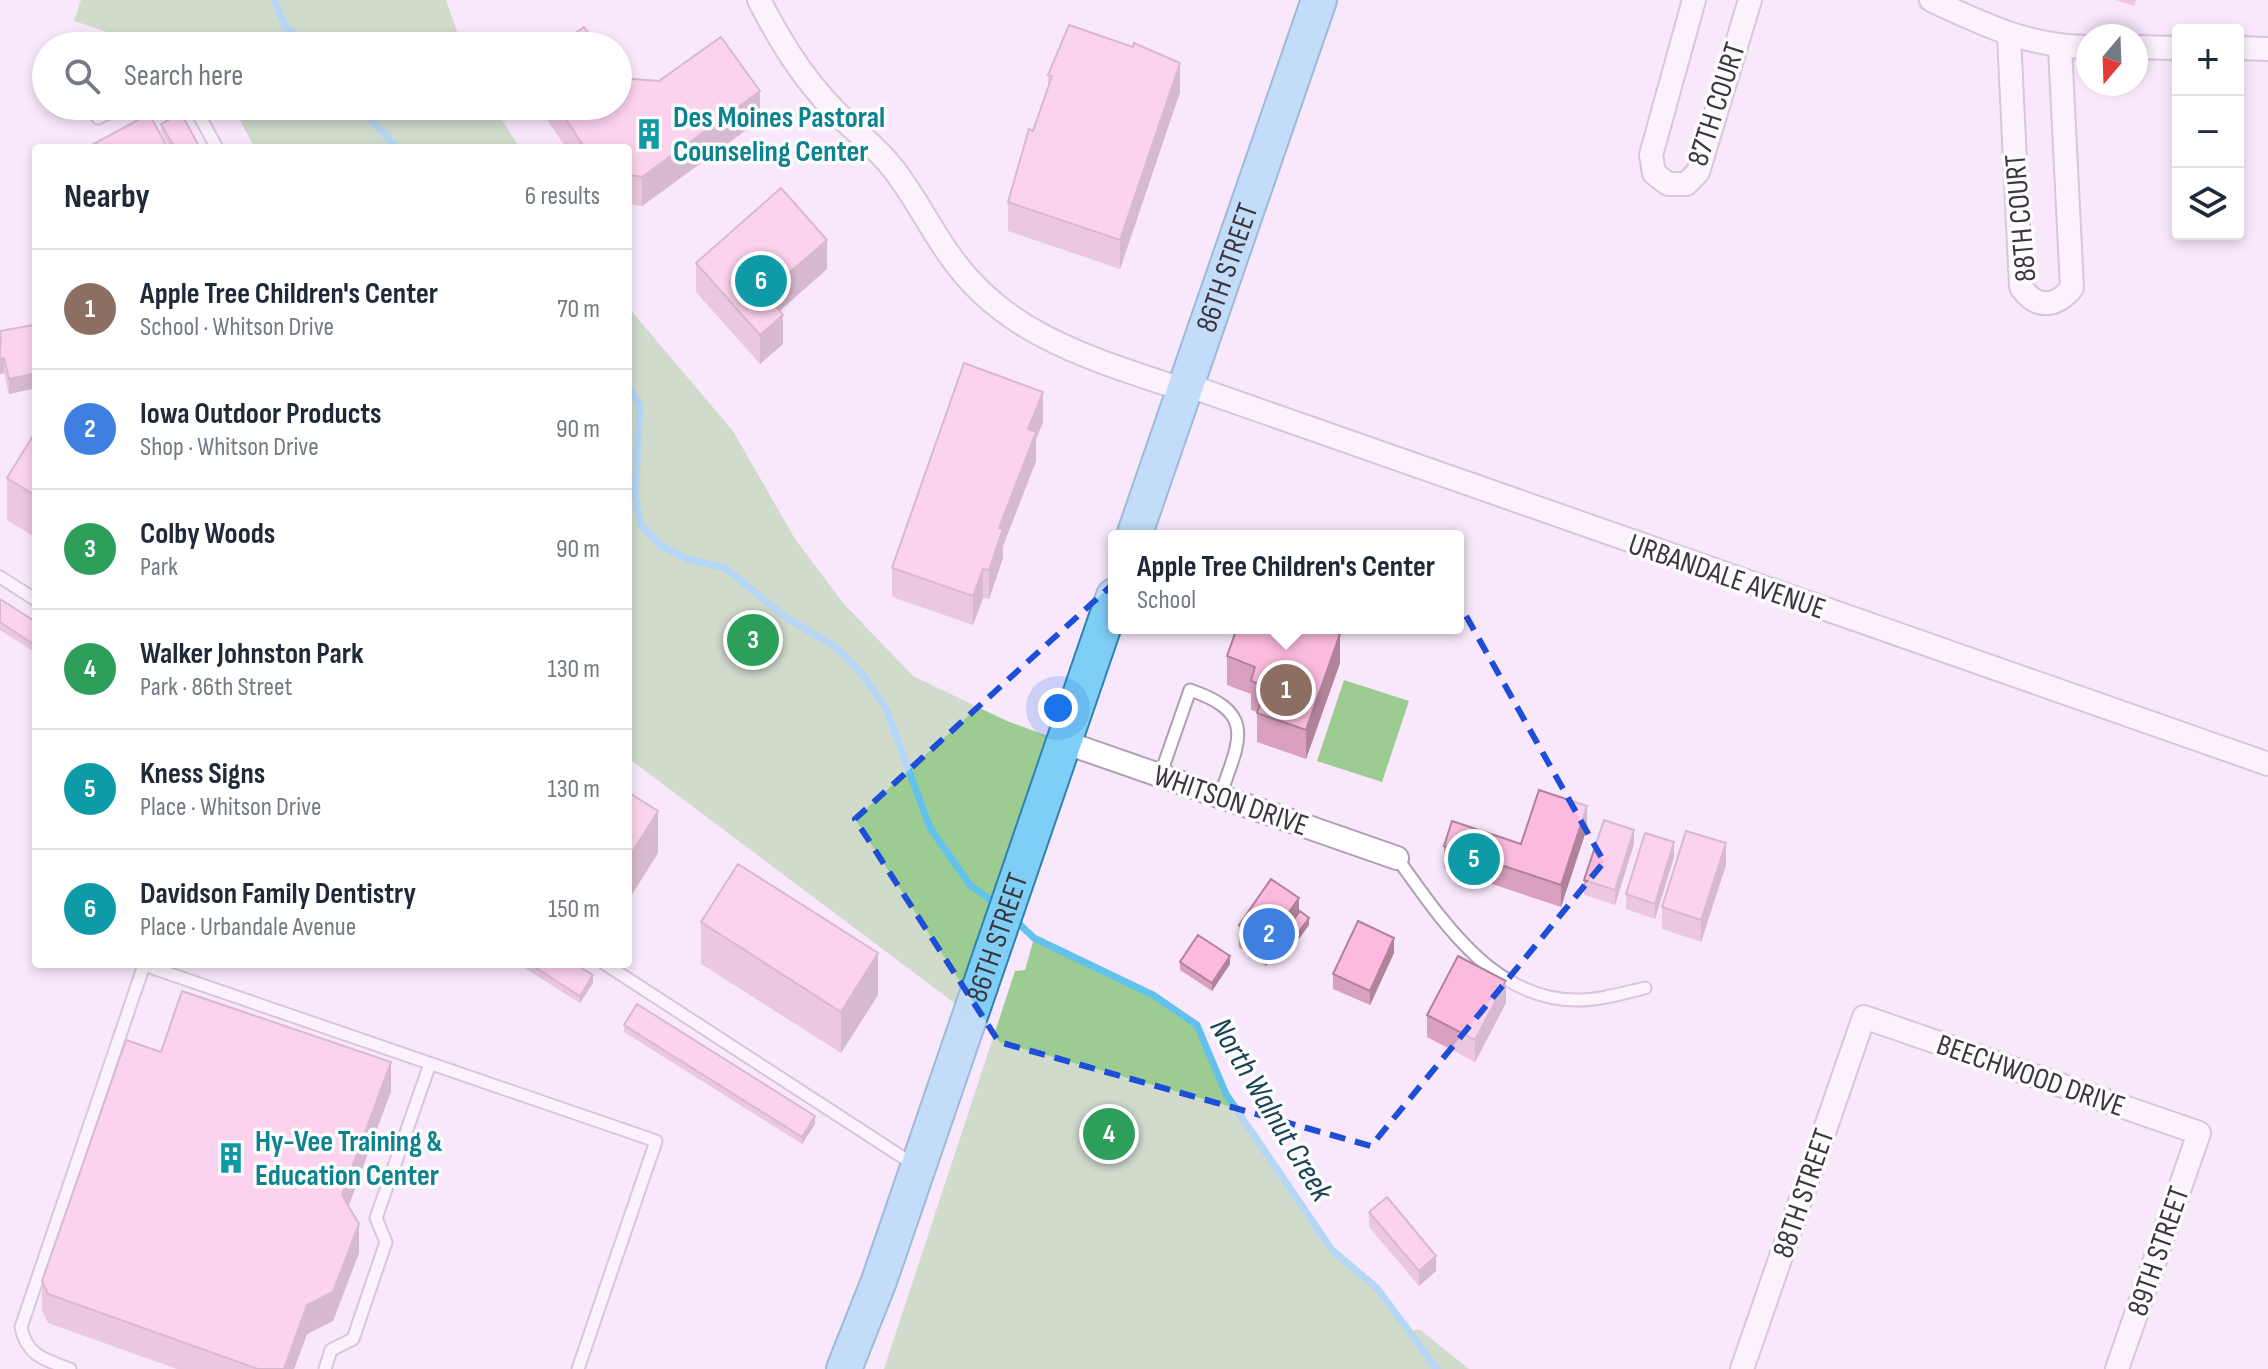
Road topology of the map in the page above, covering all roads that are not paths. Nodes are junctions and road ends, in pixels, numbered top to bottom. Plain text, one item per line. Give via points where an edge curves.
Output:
1 (759, 0) edge
2 (1319, 0) edge
3 (1694, 0) edge
4 (1750, 0) edge
5 (1931, 0) edge
6 (2009, 36) junction
7 (2060, 47) junction
8 (2076, 47) edge
9 (2148, 47) edge
10 (2172, 48) edge
11 (2244, 48) edge
12 (2268, 49) edge
13 (202, 120) edge
14 (215, 144) edge
15 (1185, 388) junction
16 (1136, 530) edge
17 (0, 577) edge
18 (32, 597) edge
19 (1108, 614) edge
20 (1064, 742) junction
21 (2268, 764) edge
22 (1160, 776) junction
23 (1220, 796) junction
24 (1397, 858) joint
25 (143, 968) edge
26 (153, 968) edge
27 (611, 968) edge
28 (1645, 988) dead end
29 (1864, 1017) joint
30 (430, 1064) junction
31 (2199, 1133) joint
32 (917, 1167) junction
33 (879, 1281) junction
34 (70, 1369) edge
35 (325, 1369) edge
36 (578, 1369) edge
37 (844, 1369) edge
38 (856, 1369) edge
39 (1742, 1369) edge
40 (2117, 1369) edge

1 - 15 street, URBANDALE AVENUE via 802,75 889,163 950,257 1000,310 1032,333 1078,354
2 - 15 main road, 86TH STREET
3 - 4 street, 87TH COURT via 1651,155 1654,173 1668,184 1686,184 1698,172
5 - 6 street
6 - 7 street
6 - 7 street, 88TH COURT via 2021,287 2029,299 2046,305 2062,300 2072,288
7 - 8 street
9 - 10 street
11 - 12 street
13 - 14 lane
15 - 16 main road, 86TH STREET
15 - 21 street, URBANDALE AVENUE
17 - 18 lane
19 - 20 main road, 86TH STREET
20 - 22 street, WHITSON DRIVE
20 - 32 main road, 86TH STREET
22 - 23 street, WHITSON DRIVE
22 - 23 lane via 1190,690 1221,702 1240,738
23 - 24 street, WHITSON DRIVE
24 - 28 lane via 1451,932 1525,990 1575,1000
25 - 34 lane via 21,1327 24,1342 36,1357
26 - 30 lane
27 - 32 lane
29 - 31 street, BEECHWOOD DRIVE
29 - 39 street, 88TH STREET
30 - 35 lane via 376,1218 386,1242 353,1339 331,1350
30 - 36 lane via 656,1141
31 - 40 street, 89TH STREET
32 - 33 main road, 86TH STREET
33 - 37 main road, 86TH STREET
33 - 38 main road, 86TH STREET

